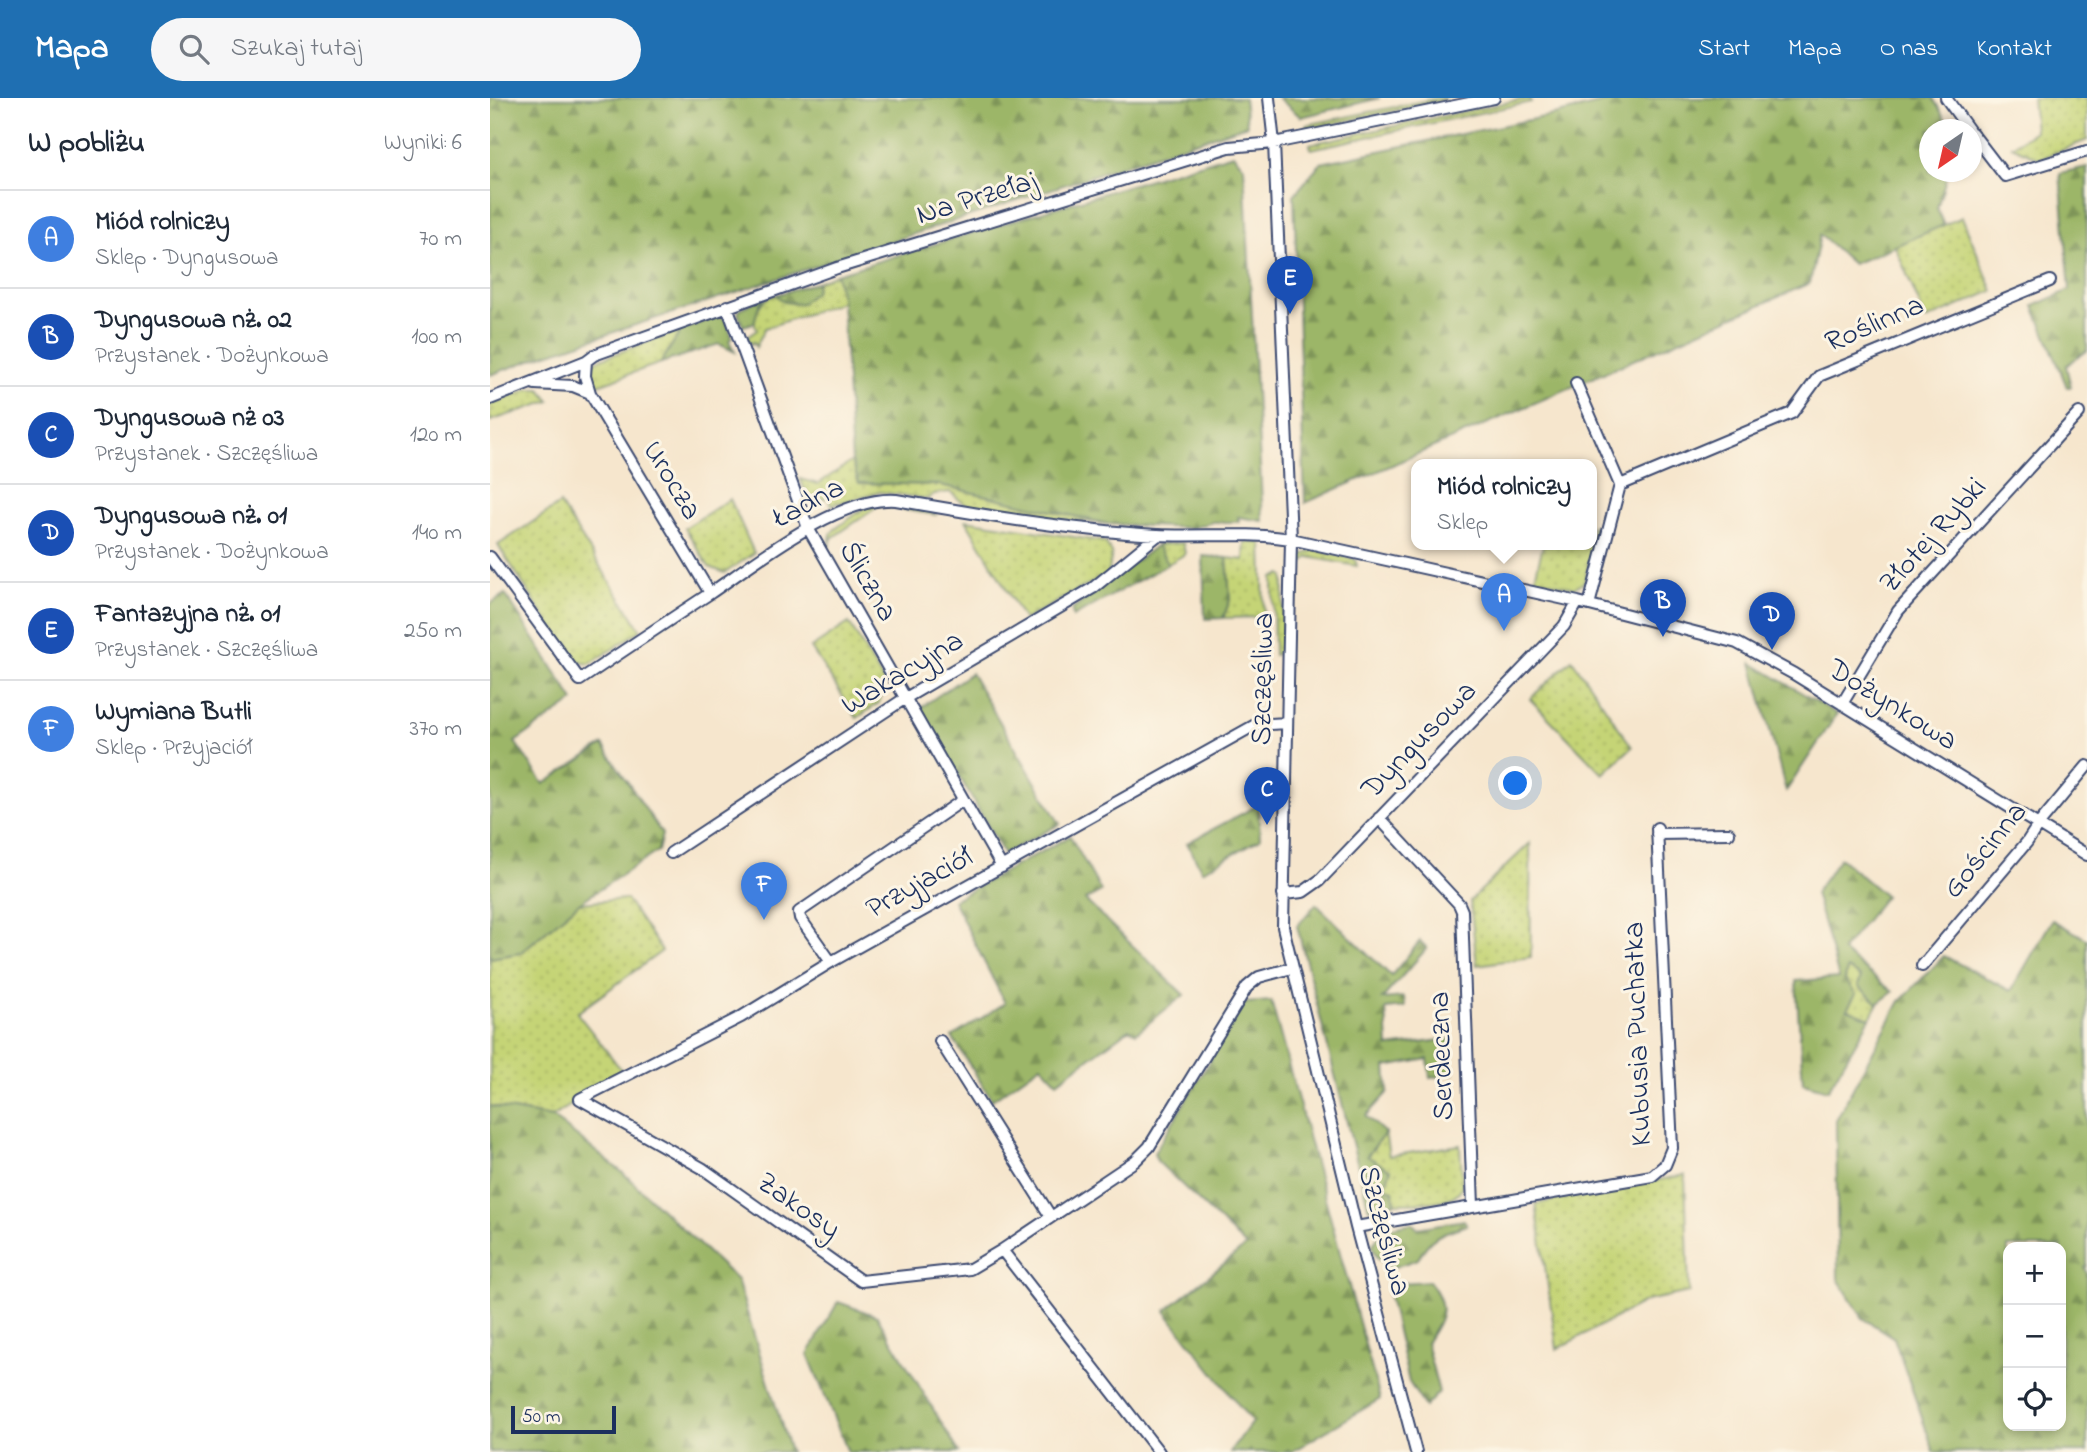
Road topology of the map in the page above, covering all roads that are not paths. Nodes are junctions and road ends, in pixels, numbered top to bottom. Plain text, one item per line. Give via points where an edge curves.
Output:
1 (1269, 98) edge
2 (1494, 98) edge
3 (1946, 98) edge
4 (1961, 119) edge
5 (1274, 144) junction
6 (1982, 147) edge
7 (2087, 151) edge
8 (2050, 281) dead end
9 (727, 306) junction
10 (586, 361) junction
11 (1576, 383) dead end
12 (526, 385) junction
13 (590, 393) junction
14 (490, 399) edge
15 (2079, 413) dead end
16 (1620, 485) junction
17 (807, 528) junction
18 (1158, 535) junction
19 (1291, 539) junction
20 (490, 556) edge
21 (710, 593) junction
22 (1584, 603) junction
23 (904, 699) junction
24 (1842, 704) junction
25 (1287, 723) junction
26 (2087, 766) edge
27 (963, 800) junction
28 (1379, 818) junction
29 (2038, 825) junction
30 (1729, 833) dead end
31 (671, 853) dead end
32 (2087, 855) edge
33 (1002, 867) junction
34 (1283, 894) junction
35 (831, 961) junction
36 (1922, 966) dead end
37 (1293, 968) junction
38 (940, 1041) dead end
39 (580, 1099) joint
40 (1473, 1206) junction
41 (1051, 1217) junction
42 (1356, 1227) junction
43 (1002, 1250) junction
44 (1159, 1452) edge
45 (1416, 1452) edge

1 - 5 street, Szczęśliwa
2 - 5 street, Na Przełaj
3 - 4 street
5 - 9 street, Na Przełaj via 1228,148
5 - 19 street, Szczęśliwa
6 - 7 street via 2005,176
8 - 16 street, Roślinna via 1819,376 1793,413
9 - 10 street, Na Przełaj
9 - 17 street, Śliczna
10 - 12 street, Na Przełaj
10 - 13 street, Urocza
11 - 16 street
12 - 13 street via 573,386
12 - 14 street, Na Przełaj
13 - 21 street, Urocza
15 - 24 street, Złotej Rybki via 1898,611
16 - 22 street, Dyngusowa
17 - 18 street, Ładna via 854,506 884,499 1015,521
17 - 21 street, Ładna
17 - 23 street, Śliczna
18 - 19 street, Ładna via 1242,534
18 - 23 street, Wakacyjna via 1093,588
19 - 22 street, Dożynkowa
19 - 25 street, Szczęśliwa
20 - 21 street, Ładna via 580,680
22 - 24 street, Dożynkowa via 1737,643
22 - 28 street, Dyngusowa
23 - 27 street, Śliczna
23 - 31 street, Wakacyjna
24 - 29 street, Dożynkowa
25 - 33 street, Przyjaciół via 1255,725
25 - 34 street, Szczęśliwa
26 - 29 street, Gościnna
27 - 33 street, Śliczna
27 - 35 street via 799,912
28 - 34 street, Dyngusowa via 1313,886
28 - 40 street, Serdeczna via 1462,911
29 - 32 street, Dożynkowa
29 - 36 street, Gościnna
30 - 40 street, Kubusia Puchatka via 1657,831 1672,1147 1662,1168 1652,1176
33 - 35 street, Przyjaciół
34 - 37 street, Szczęśliwa via 1283,927
35 - 39 street, Przyjaciół via 741,1017
37 - 41 street, Zakosy via 1259,977 1247,987 1149,1147
37 - 42 street, Szczęśliwa
38 - 41 street
39 - 43 street, Zakosy via 702,1168 861,1281 970,1269
40 - 42 street
41 - 43 street, Zakosy
42 - 45 street, Szczęśliwa
43 - 44 street

